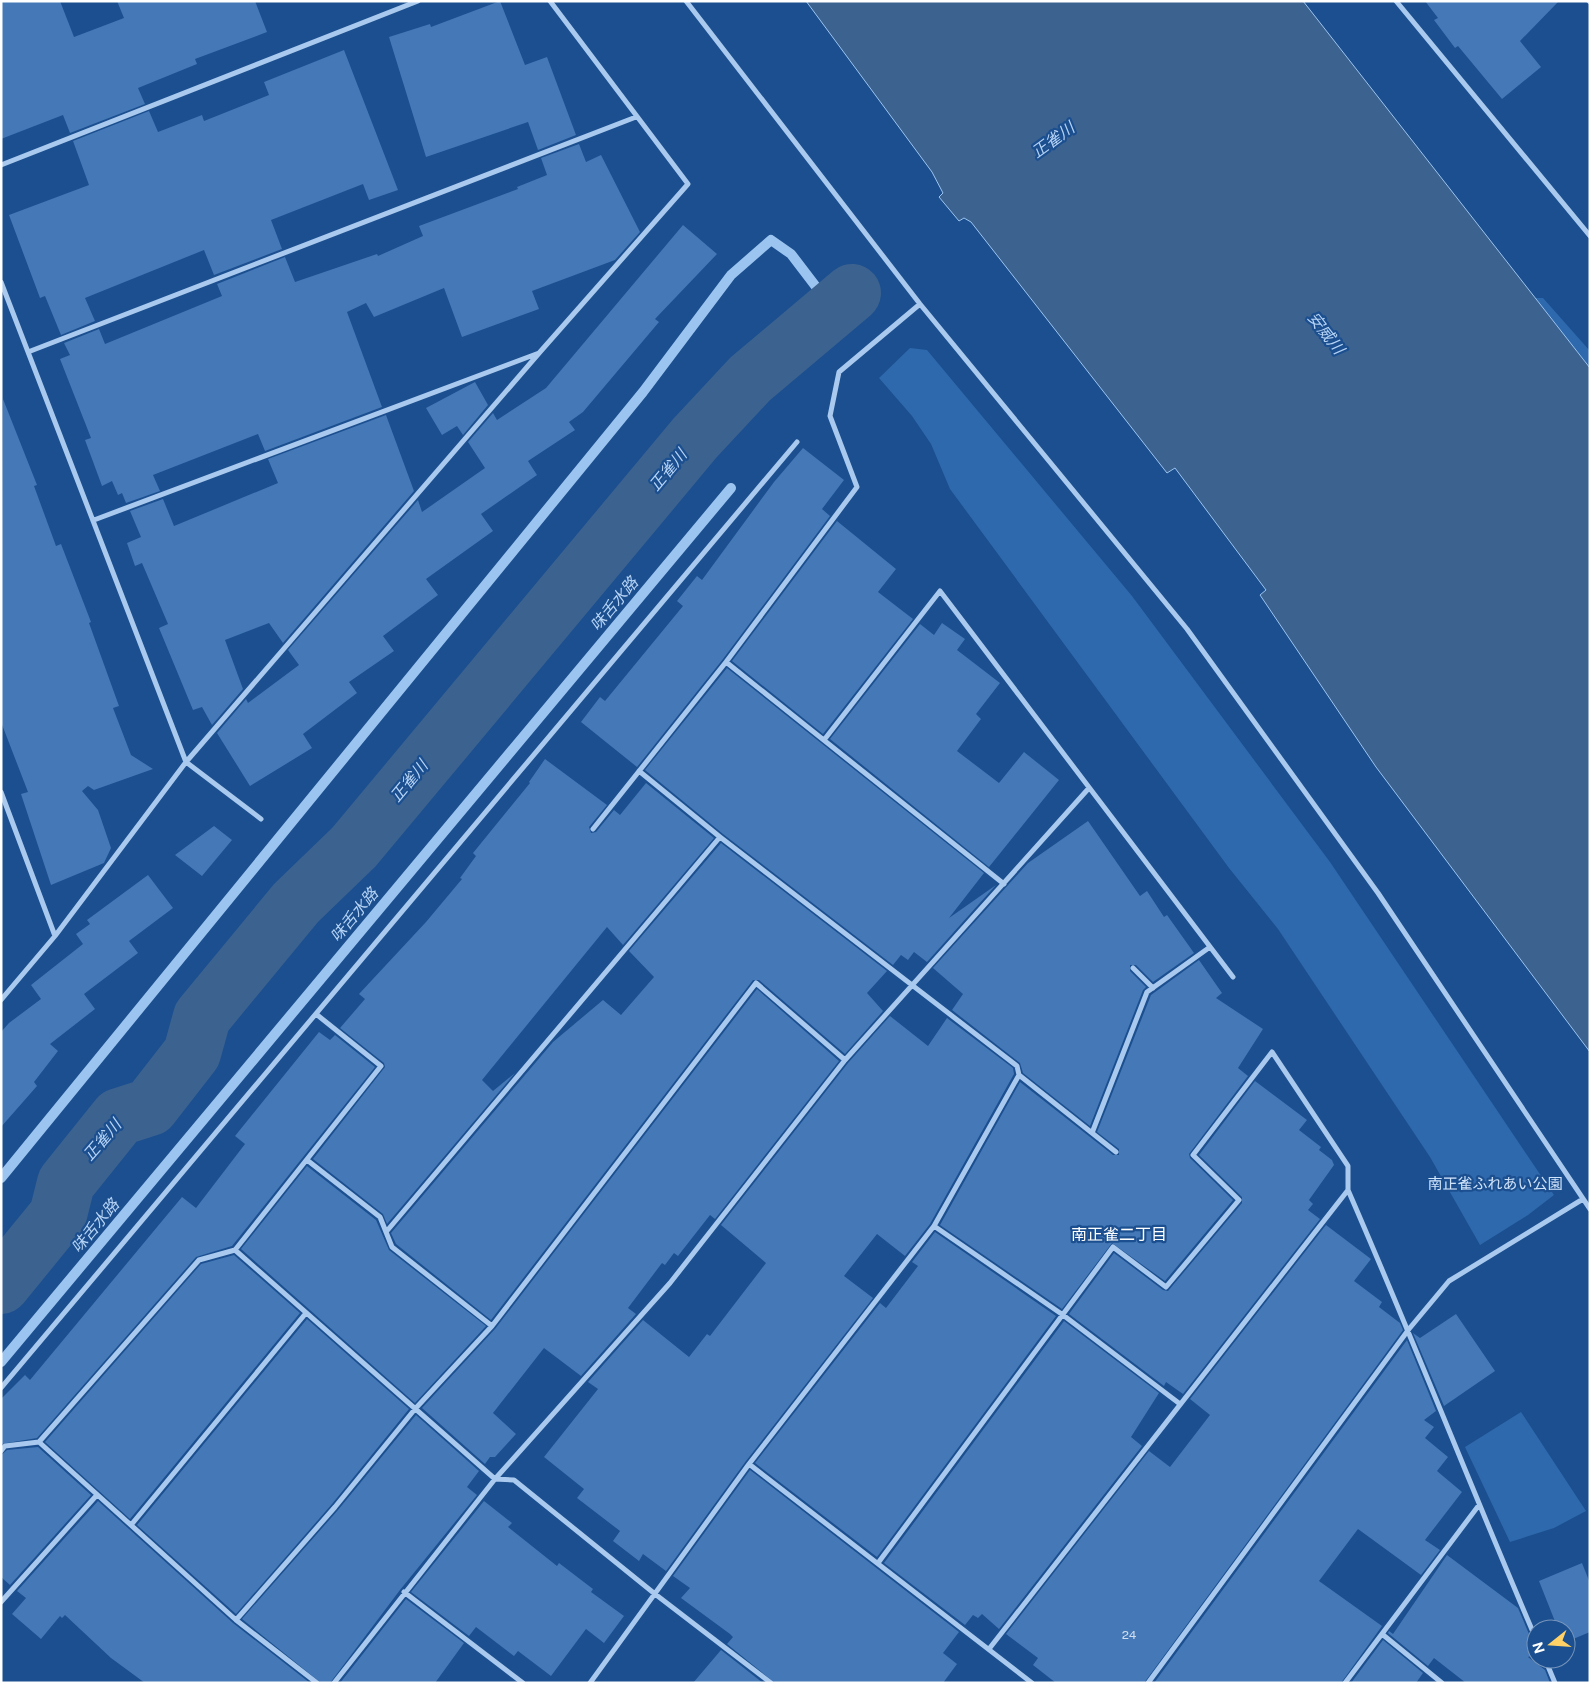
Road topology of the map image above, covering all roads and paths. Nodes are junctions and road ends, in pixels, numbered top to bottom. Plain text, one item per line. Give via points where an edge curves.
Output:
1 (418, 1) edge
2 (550, 1) edge
3 (686, 1) edge
4 (1396, 1) edge
5 (636, 117) junction
6 (1, 165) edge
7 (1590, 236) edge
8 (1, 282) edge
9 (920, 304) junction
10 (28, 352) junction
11 (540, 352) junction
12 (797, 442) dead end
13 (94, 520) junction
14 (726, 662) junction
15 (824, 740) junction
16 (186, 762) junction
17 (639, 771) junction
18 (1089, 788) junction
19 (1, 792) edge
20 (261, 819) dead end
21 (593, 829) dead end
22 (720, 837) junction
23 (1004, 884) junction
24 (55, 936) junction
25 (1210, 947) junction
26 (1133, 968) dead end
27 (1232, 977) dead end
28 (912, 985) junction
29 (1153, 988) junction
30 (2, 998) edge
31 (316, 1014) junction
32 (844, 1060) junction
33 (1019, 1075) junction
34 (1092, 1133) junction
35 (1116, 1152) dead end
36 (307, 1160) junction
37 (1348, 1190) junction
38 (1583, 1199) junction
39 (1590, 1209) edge
40 (934, 1226) junction
41 (386, 1232) junction
42 (235, 1250) junction
43 (306, 1313) junction
44 (1063, 1315) junction
45 (492, 1326) junction
46 (1409, 1329) junction
47 (1, 1388) edge
48 (1180, 1404) junction
49 (415, 1409) junction
50 (38, 1442) junction
51 (1, 1451) edge
52 (749, 1464) junction
53 (495, 1479) junction
54 (96, 1496) junction
55 (1479, 1505) junction
56 (131, 1525) junction
57 (878, 1563) junction
58 (404, 1592) junction
59 (655, 1594) junction
60 (1, 1602) edge
61 (1527, 1619) edge
62 (236, 1620) junction
63 (1382, 1634) junction
64 (989, 1649) junction
65 (1549, 1669) edge
66 (317, 1683) edge
67 (334, 1683) edge
68 (523, 1683) edge
69 (590, 1683) edge
70 (771, 1683) edge
71 (1032, 1683) edge
72 (1148, 1683) edge
73 (1345, 1683) edge
74 (1442, 1683) edge
75 (1555, 1683) edge

1 - 6 street
2 - 5 street
3 - 9 street
4 - 7 street
5 - 10 street
5 - 11 street via 688,184
8 - 10 street
9 - 14 street via 839,372 830,416 858,487
9 - 38 street via 1187,629 1378,893
10 - 13 street
11 - 13 street
11 - 16 street
12 - 31 street
13 - 16 street
14 - 15 street
14 - 17 street
15 - 18 street via 940,591
15 - 23 street
16 - 20 street
16 - 24 street
17 - 21 street
17 - 22 street
18 - 23 street
18 - 25 street
19 - 24 street
22 - 28 street
22 - 41 street
23 - 28 street
24 - 30 street
25 - 27 street
25 - 29 street
26 - 29 street
28 - 32 street
28 - 33 street via 1017,1066
29 - 34 street via 1147,992
31 - 36 street via 381,1066
31 - 47 street
32 - 45 street via 756,983
32 - 53 street via 670,1283
33 - 34 street
33 - 40 street
34 - 35 street
36 - 41 street via 380,1217
36 - 42 street
37 - 44 street via 1348,1166 1272,1052 1193,1155 1239,1200 1166,1287 1113,1248
37 - 46 street
37 - 48 street
38 - 39 street
38 - 46 street via 1448,1281
40 - 44 street
40 - 52 street
41 - 45 street via 392,1247
42 - 43 street
42 - 50 street via 200,1260
43 - 49 street
43 - 56 street
44 - 48 street
44 - 57 street
45 - 49 street
46 - 55 street
46 - 72 street
48 - 64 street
49 - 53 street
49 - 62 street via 335,1508
50 - 51 street via 5,1446
50 - 54 street
52 - 57 street
52 - 59 street
53 - 58 street
53 - 59 street via 514,1480
54 - 56 street
54 - 60 street
55 - 61 street
55 - 63 street
56 - 62 street
57 - 64 street
58 - 67 street
58 - 68 street
59 - 69 street
59 - 70 street
62 - 66 street
63 - 73 street
63 - 74 street
64 - 71 street
65 - 75 street

